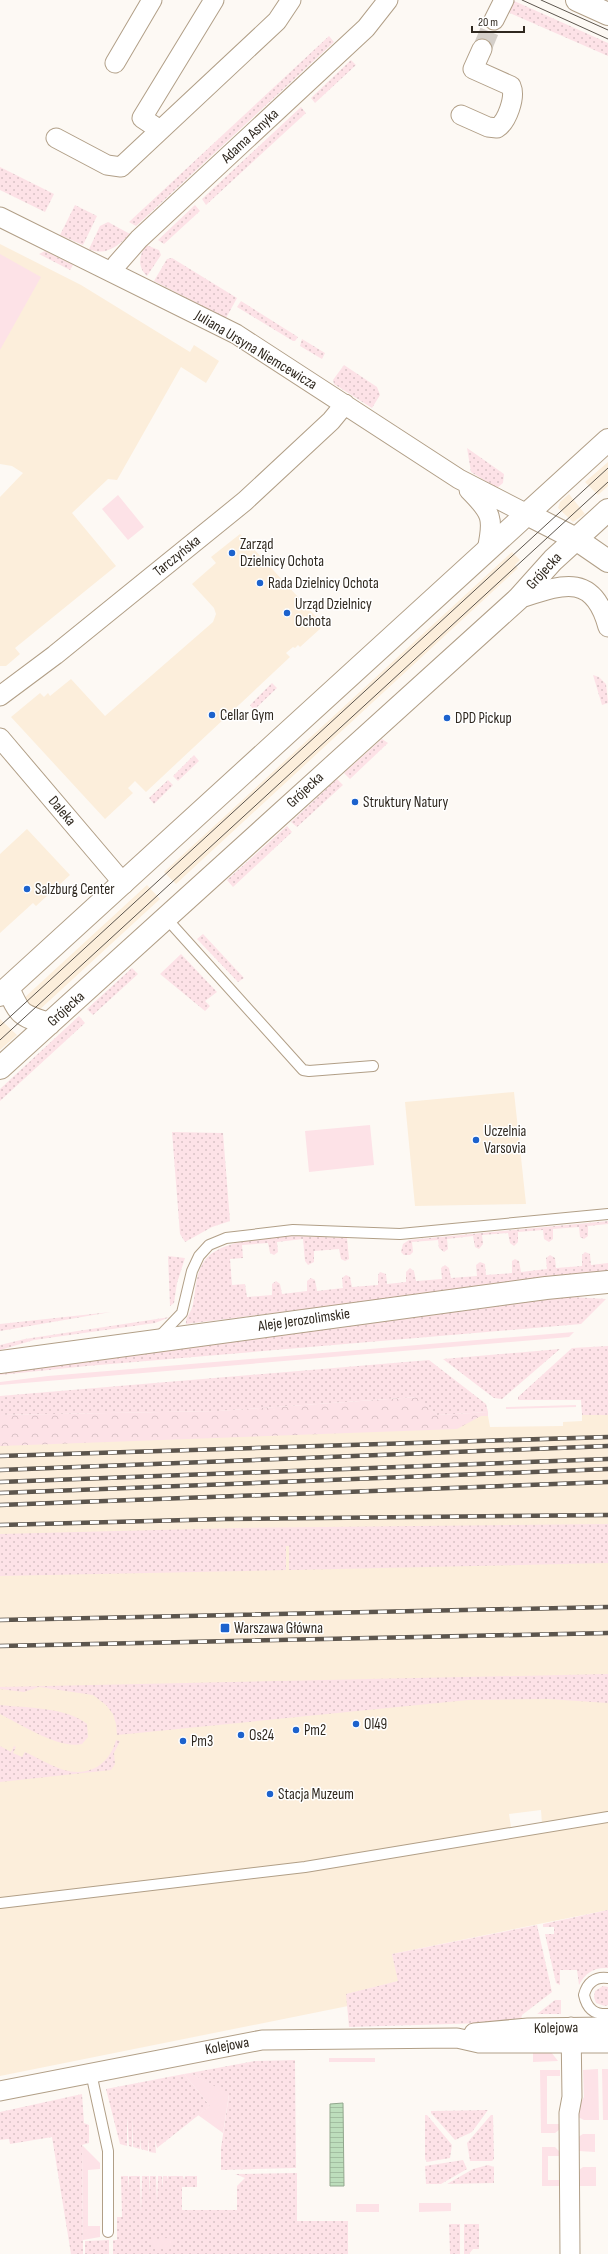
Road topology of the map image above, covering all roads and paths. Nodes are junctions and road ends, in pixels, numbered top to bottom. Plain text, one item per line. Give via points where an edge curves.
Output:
1 (152, 0) edge
2 (214, 0) edge
3 (291, 0) edge
4 (388, 0) edge
5 (504, 0) edge
6 (577, 0) edge
7 (608, 14) edge
8 (494, 20) tunnel mouth
9 (482, 49) tunnel mouth
10 (115, 63) dead end
11 (461, 115) dead end
12 (160, 130) junction
13 (56, 138) dead end
14 (0, 217) edge
15 (113, 272) junction
16 (345, 404) junction
17 (608, 440) edge
18 (458, 480) junction
19 (608, 510) edge
20 (527, 514) junction
21 (576, 539) junction
22 (488, 550) junction
23 (608, 561) edge
24 (518, 599) junction
25 (608, 627) edge
26 (0, 696) edge
27 (0, 738) edge
28 (124, 884) junction
29 (166, 918) junction
30 (4, 991) edge
31 (49, 1024) junction
32 (373, 1066) dead end
33 (0, 1068) edge
34 (608, 1214) edge
35 (608, 1282) edge
36 (155, 1341) junction
37 (0, 1362) edge
38 (608, 1817) edge
39 (0, 1904) edge
40 (608, 1978) edge
41 (605, 2025) edge
42 (571, 2035) junction
43 (91, 2072) junction
44 (0, 2090) edge
45 (108, 2232) dead end
46 (570, 2254) edge

1 - 10 street
2 - 12 street via 142,118
3 - 12 street via 277,21
4 - 15 street, Adama Asnyka via 366,28 139,239
5 - 8 street
6 - 7 main road
9 - 11 street via 473,69 511,86 510,108 502,124 497,128 488,127
12 - 13 street via 121,167 115,168
14 - 15 street, Juliana Ursyna Niemcewicza
15 - 16 street, Juliana Ursyna Niemcewicza via 236,334
16 - 18 street, Juliana Ursyna Niemcewicza
16 - 26 street, Tarczyńska via 331,421 245,501
17 - 20 main road
18 - 20 street, Juliana Ursyna Niemcewicza
18 - 22 street, Juliana Ursyna Niemcewicza via 487,508 490,524
19 - 21 main road, Grójecka
20 - 21 main road, Juliana Ursyna Niemcewicza
20 - 22 main road
21 - 23 main road, Juliana Ursyna Niemcewicza
21 - 24 main road, Grójecka
22 - 28 main road
24 - 25 street via 561,586 578,586 597,600
24 - 29 main road, Grójecka
27 - 28 street, Daleka
28 - 30 main road
29 - 31 main road, Grójecka
29 - 32 lane via 303,1070
30 - 31 main road via 26,1017
31 - 33 main road, Grójecka
34 - 36 lane via 394,1234 293,1230 242,1235 216,1241 203,1251 195,1262 182,1313
35 - 36 main road, Aleje Jerozolimskie via 531,1290
36 - 37 main road, Aleje Jerozolimskie
38 - 39 lane via 305,1867
40 - 41 lane via 603,1977 591,1982 585,1993 588,2007
41 - 42 street, Kolejowa
42 - 43 street, Kolejowa via 479,2043 458,2038 262,2040
42 - 46 street
43 - 44 street, Kolejowa
43 - 45 lane via 108,2151

